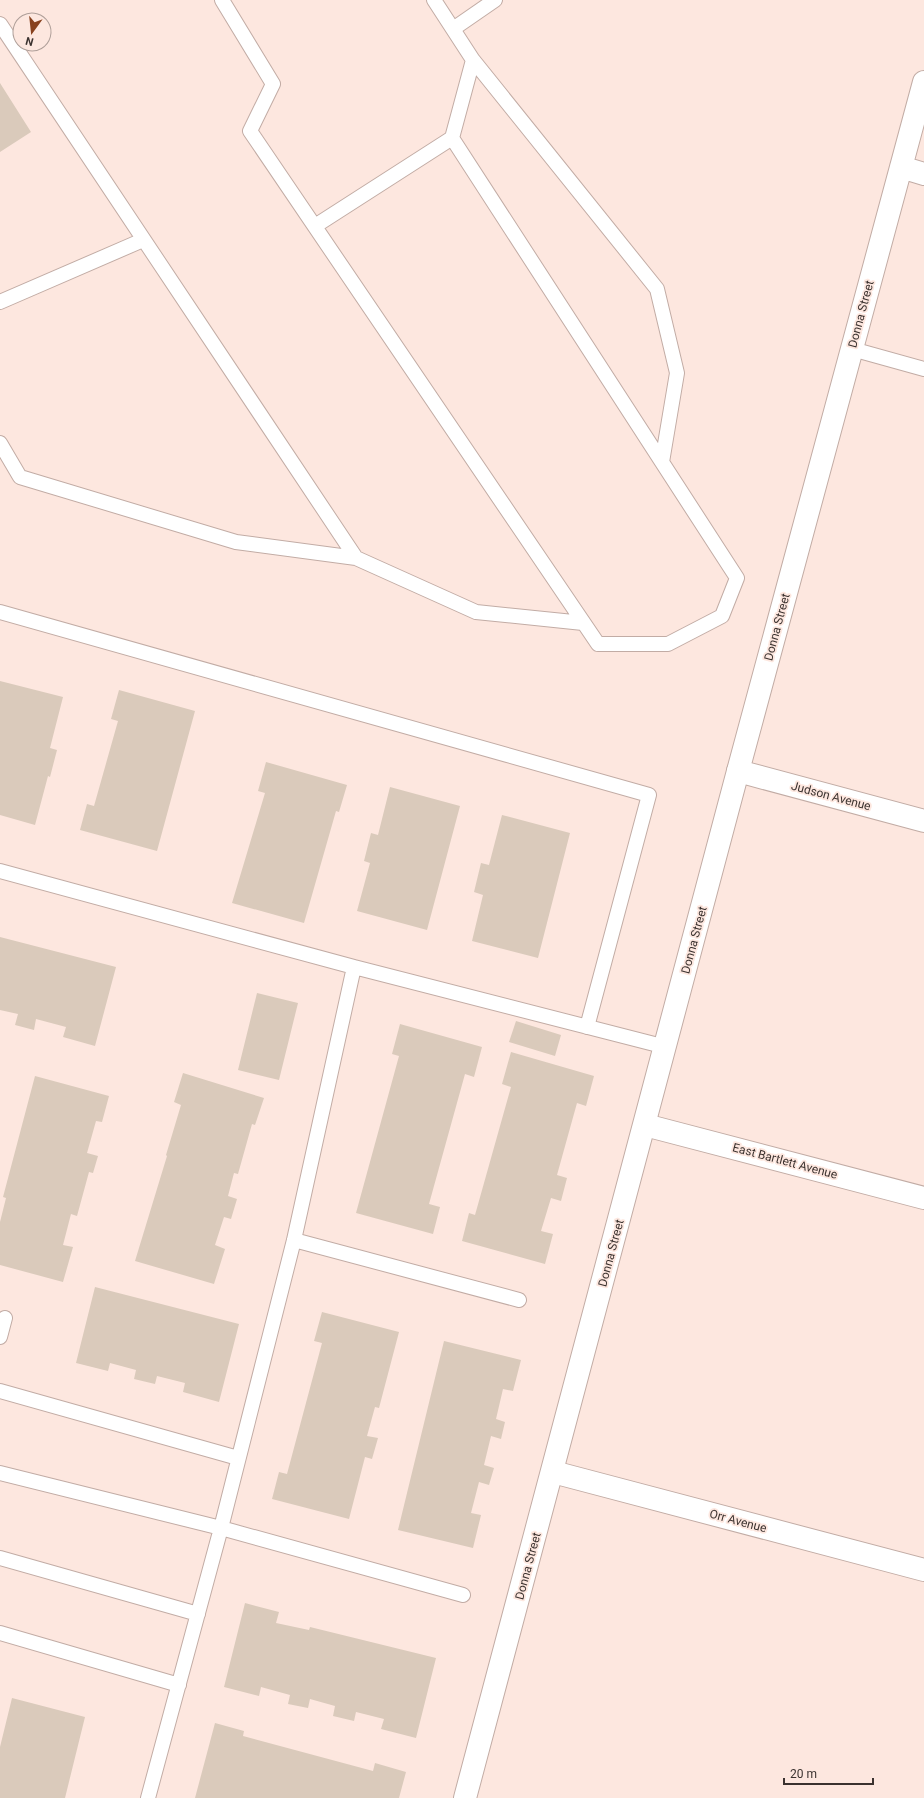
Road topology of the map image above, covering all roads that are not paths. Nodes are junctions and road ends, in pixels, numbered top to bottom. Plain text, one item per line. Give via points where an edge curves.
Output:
1 (222, 0) edge
2 (434, 0) edge
3 (495, 0) edge
4 (0, 24) edge
5 (453, 29) junction
6 (473, 60) junction
7 (924, 82) edge
8 (452, 138) junction
9 (901, 167) junction
10 (924, 174) edge
11 (314, 226) junction
12 (143, 240) junction
13 (0, 302) edge
14 (852, 349) junction
15 (924, 369) edge
16 (0, 443) edge
17 (662, 462) junction
18 (356, 558) junction
19 (0, 612) edge
20 (583, 623) junction
21 (738, 771) junction
22 (924, 821) edge
23 (0, 871) edge
24 (354, 967) junction
25 (588, 1027) junction
26 (666, 1047) junction
27 (646, 1125) junction
28 (924, 1198) edge
29 (294, 1240) junction
30 (519, 1300) dead end
31 (6, 1318) dead end
32 (0, 1337) edge
33 (0, 1391) edge
34 (238, 1458) junction
35 (553, 1472) junction
36 (0, 1473) edge
37 (221, 1528) junction
38 (0, 1558) edge
39 (924, 1570) edge
40 (463, 1595) dead end
41 (198, 1614) junction
42 (0, 1633) edge
43 (179, 1685) junction
44 (148, 1798) edge
45 (466, 1798) edge

1 - 11 lane via 273,84 250,131
2 - 5 lane
3 - 5 lane
4 - 12 lane
5 - 6 lane
6 - 8 lane
6 - 17 lane via 657,289 677,373
7 - 9 street, Donna Street
8 - 11 lane
8 - 17 lane
9 - 10 street
9 - 14 street, Donna Street
11 - 20 lane
12 - 13 lane
12 - 18 lane
14 - 15 lane
14 - 21 street, Donna Street
16 - 18 lane via 20,477 236,542
17 - 20 lane via 737,578 722,616 668,644 598,644
18 - 20 lane via 476,612
19 - 25 lane via 649,795
21 - 22 street, Judson Avenue
21 - 26 street, Donna Street
23 - 24 lane
24 - 25 lane
24 - 29 lane
25 - 26 lane
26 - 27 street, Donna Street
27 - 28 street, East Bartlett Avenue
27 - 35 street, Donna Street
29 - 30 lane
29 - 34 lane
31 - 32 lane
33 - 34 lane
34 - 37 lane
35 - 39 street, Orr Avenue
35 - 45 street, Donna Street
36 - 37 lane
37 - 40 lane
37 - 41 lane
38 - 41 lane
41 - 43 lane
42 - 43 lane
43 - 44 lane

